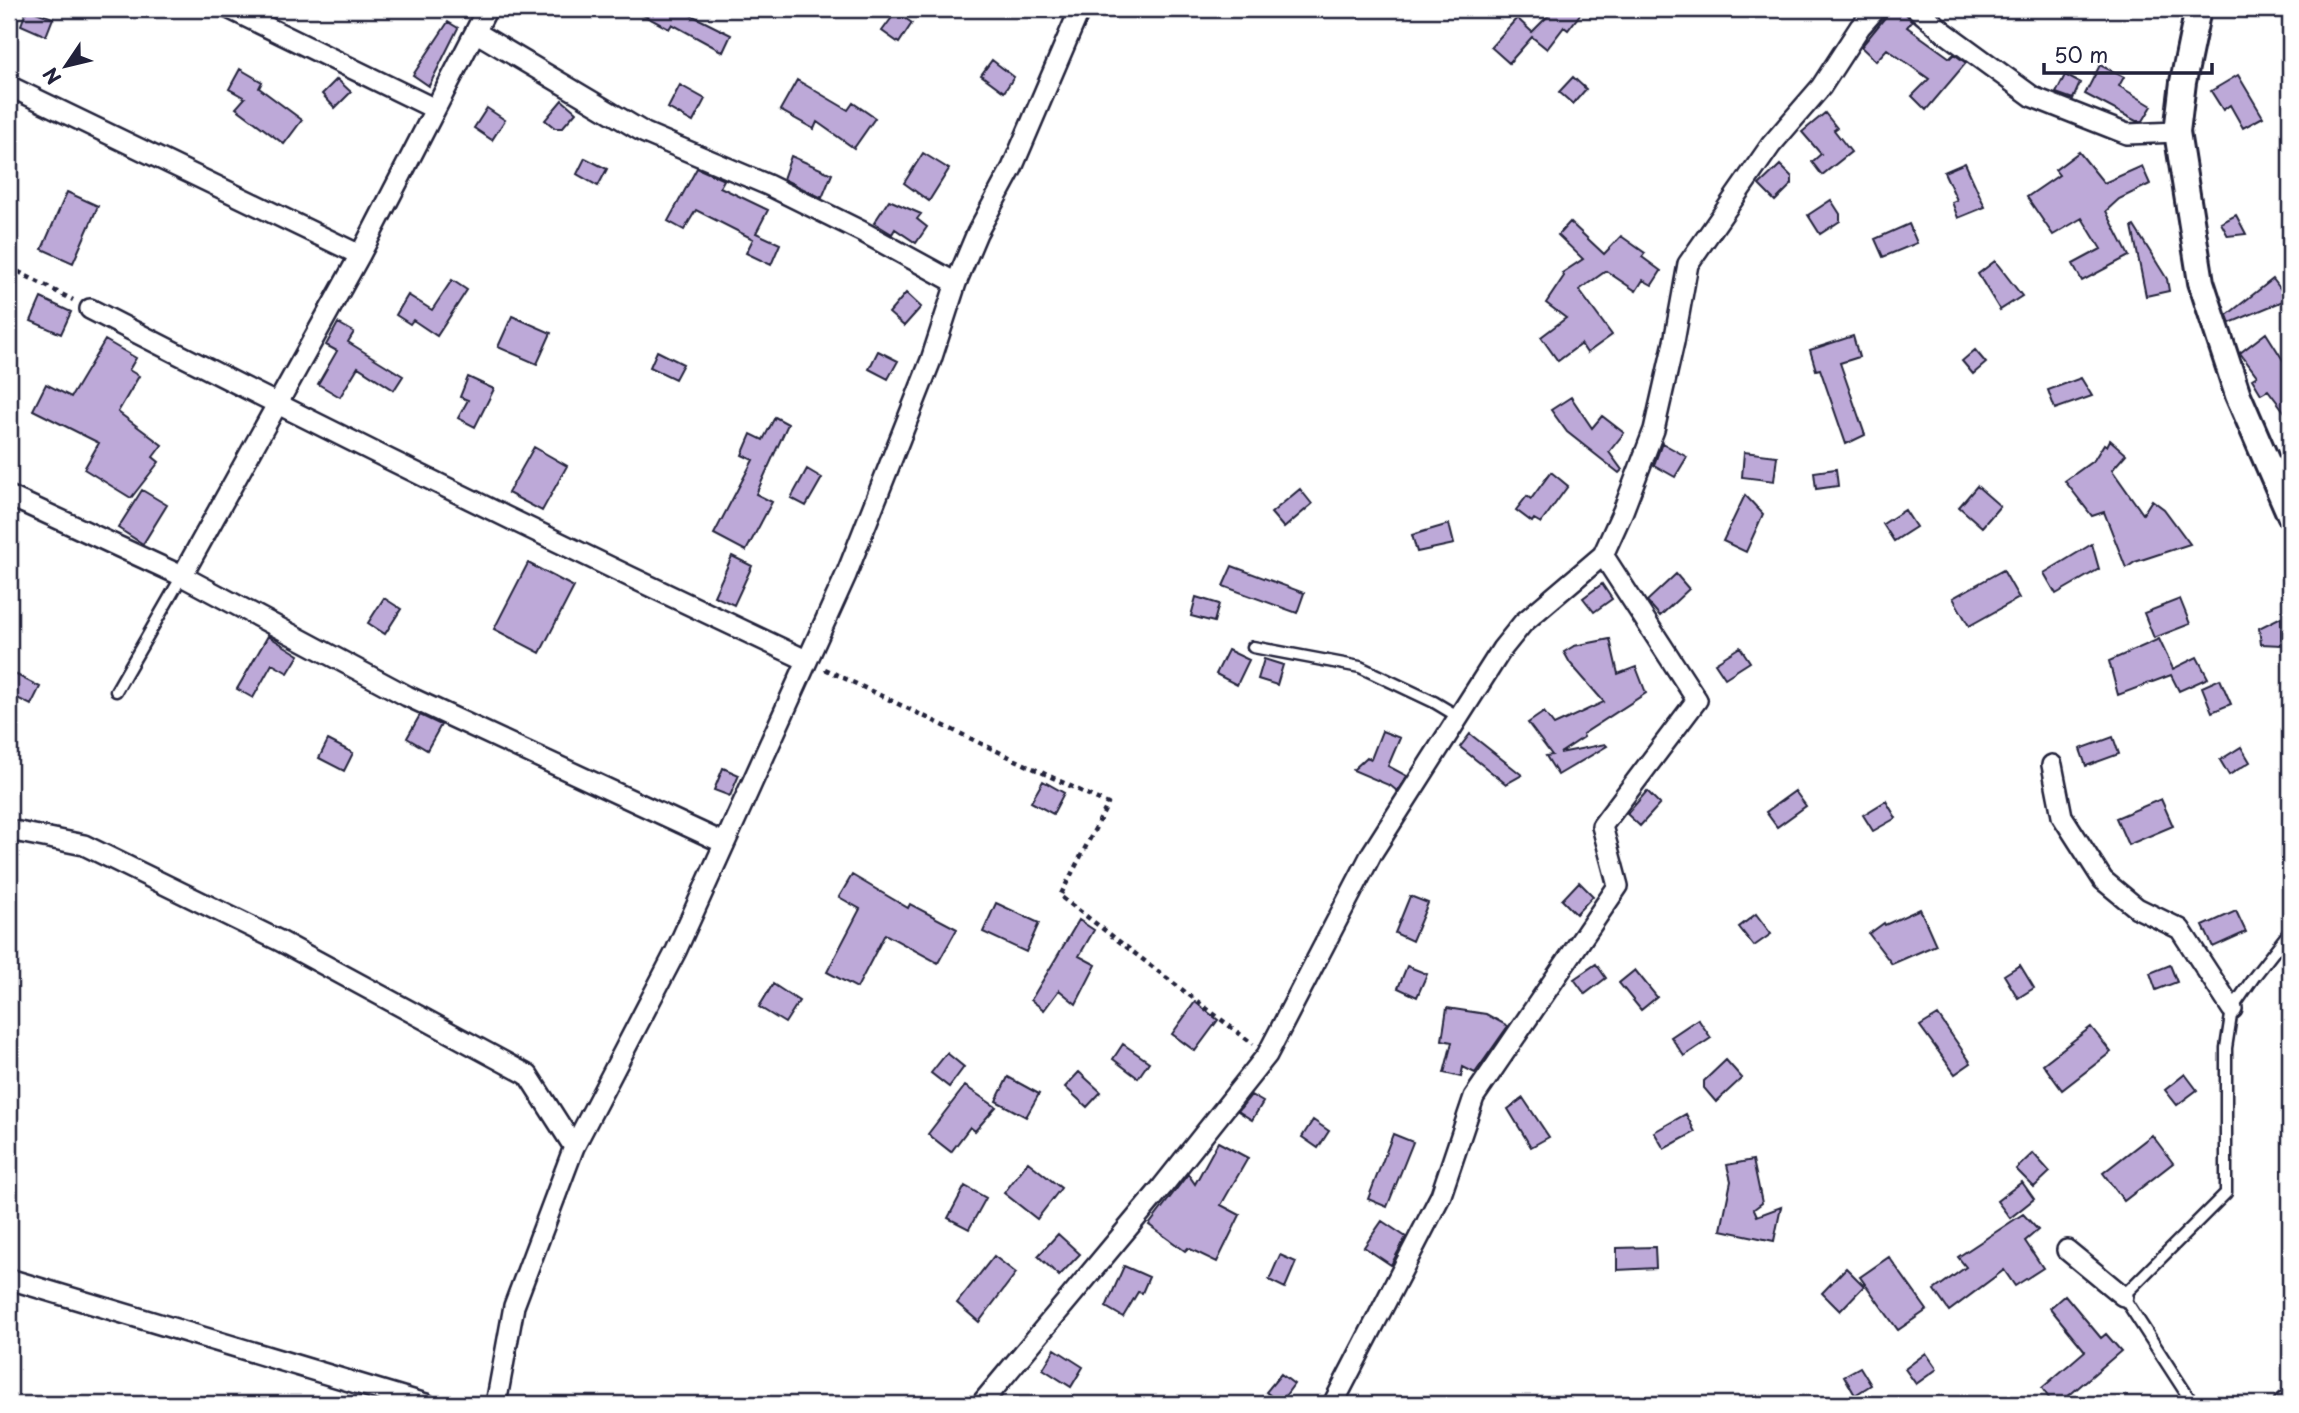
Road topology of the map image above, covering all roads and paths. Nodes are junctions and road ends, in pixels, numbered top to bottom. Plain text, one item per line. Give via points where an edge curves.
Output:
1 (230, 9) edge
2 (487, 9) edge
3 (1080, 9) edge
4 (1876, 9) edge
5 (1917, 9) edge
6 (2198, 9) edge
7 (477, 33) junction
8 (9, 86) edge
9 (435, 110) junction
10 (2177, 132) junction
11 (360, 255) junction
12 (9, 267) edge
13 (956, 283) junction
14 (90, 309) joint
15 (277, 405) junction
16 (9, 496) edge
17 (2290, 515) edge
18 (1603, 555) junction
19 (182, 576) junction
20 (1252, 647) dead end
21 (806, 660) junction
22 (116, 691) dead end
23 (1459, 717) junction
24 (2052, 765) dead end
25 (9, 830) edge
26 (724, 843) junction
27 (2290, 930) edge
28 (2232, 1009) junction
29 (1267, 1055) junction
30 (574, 1147) junction
31 (2067, 1250) dead end
32 (9, 1279) edge
33 (2123, 1296) junction
34 (426, 1404) edge
35 (496, 1404) edge
36 (981, 1404) edge
37 (1333, 1404) edge
38 (2193, 1404) edge

1 - 9 street
2 - 7 street
3 - 13 street via 1012,168
4 - 18 street via 1821,87 1771,145 1688,264 1654,430
5 - 10 street via 2033,97 2127,134
6 - 10 street
7 - 9 street
7 - 13 street via 645,132 838,219
8 - 11 street
9 - 11 street
10 - 17 street via 2202,282 2238,395
11 - 15 street
12 - 14 path
13 - 21 street via 931,360 846,575
14 - 15 street
15 - 19 street
15 - 21 street
16 - 19 street
18 - 23 street via 1523,623
18 - 37 street via 1697,700 1602,826 1618,886 1474,1097 1441,1195
19 - 22 lane
19 - 26 street via 407,696
20 - 23 lane via 1360,667
21 - 26 street
21 - 29 path via 1108,804 1060,896
23 - 29 street via 1372,853
24 - 28 street via 2062,816 2103,880 2137,908 2180,929
25 - 30 street via 84,845 280,941 528,1075
26 - 30 street via 676,951
27 - 28 lane
28 - 33 lane via 2226,1048 2226,1193
29 - 36 street
30 - 35 street via 514,1306
31 - 33 street
32 - 34 street
33 - 38 lane

